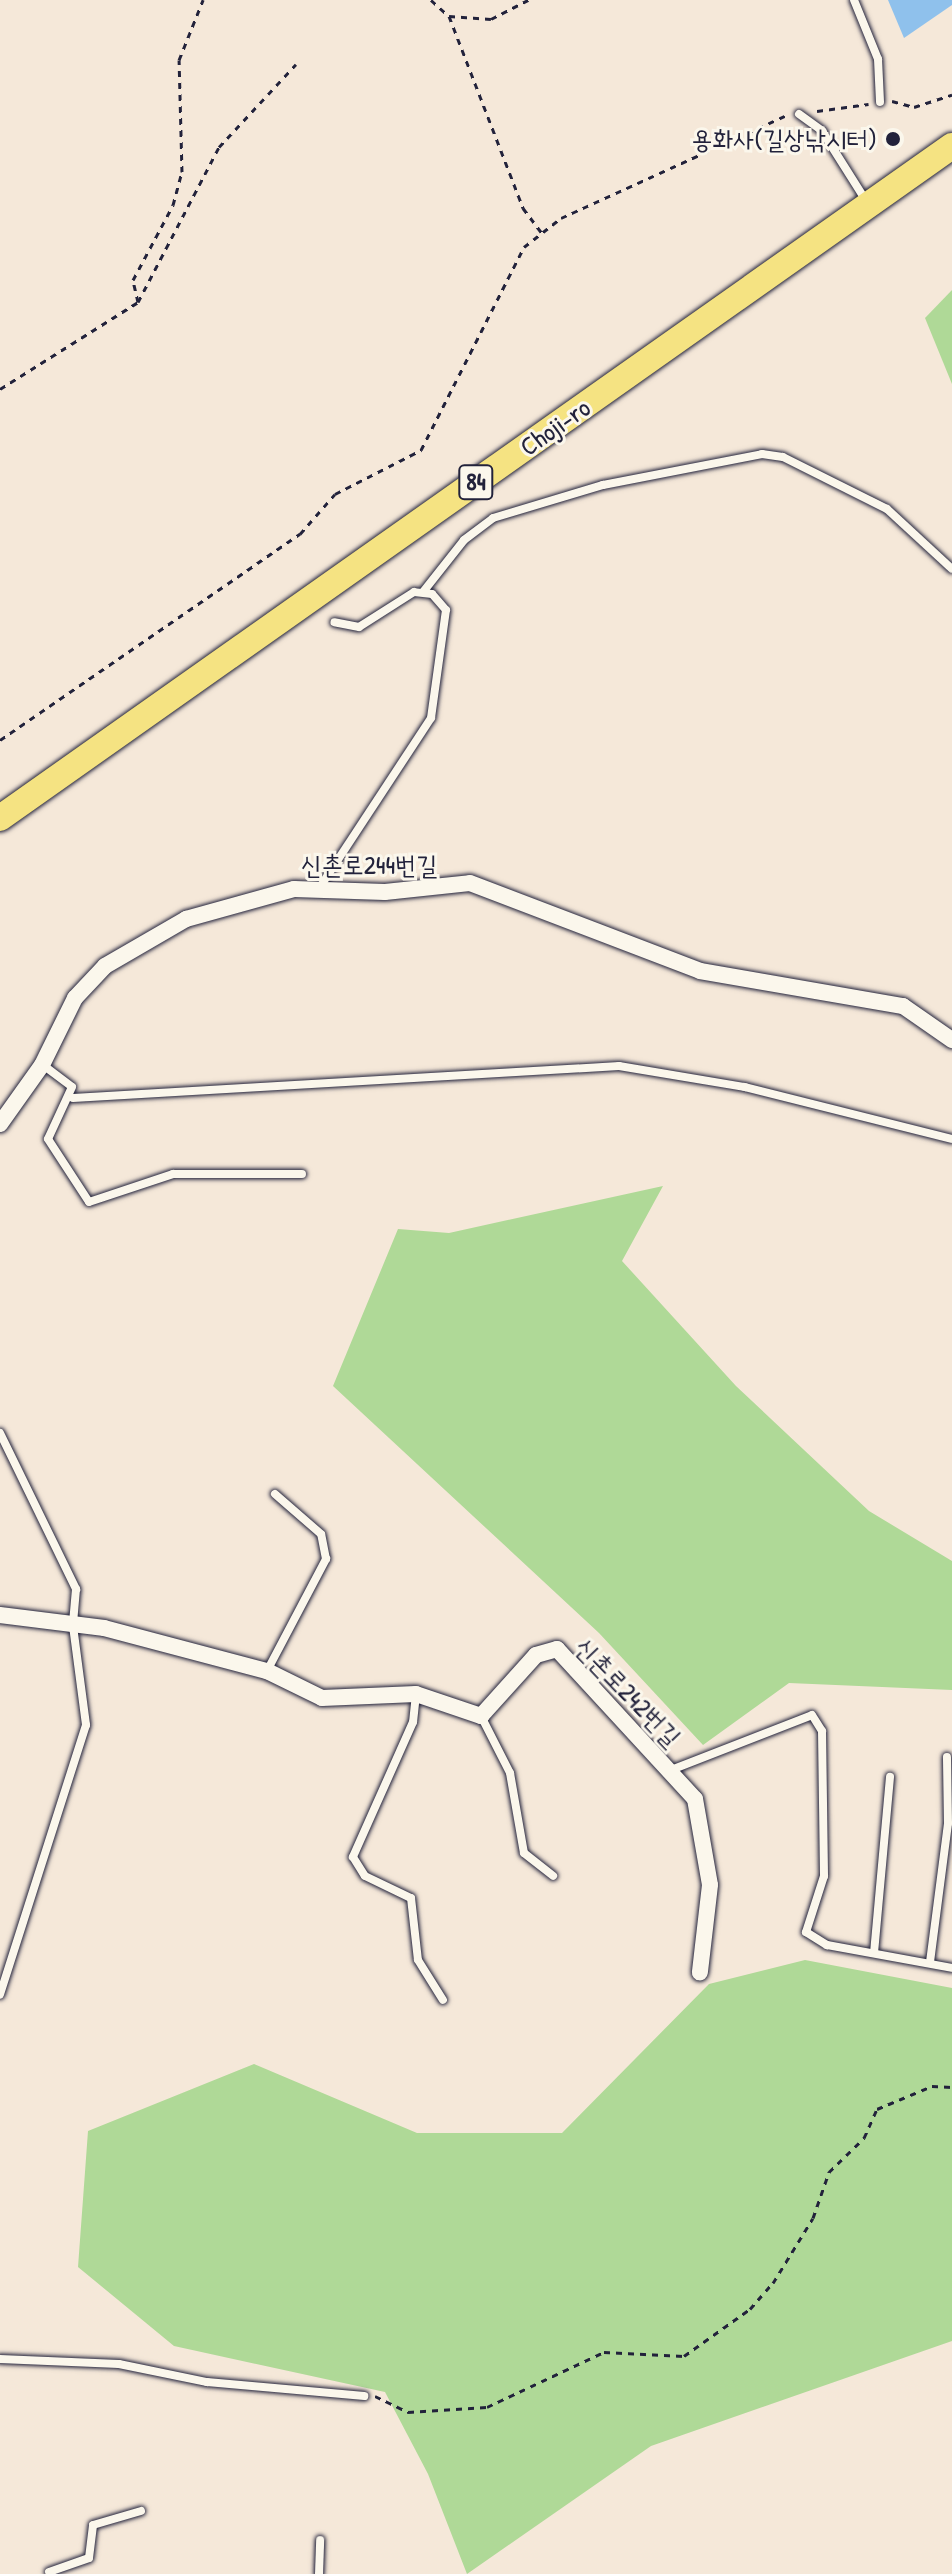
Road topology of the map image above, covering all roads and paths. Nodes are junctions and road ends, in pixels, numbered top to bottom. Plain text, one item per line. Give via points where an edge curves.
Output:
1 (203, 0) edge
2 (431, 0) edge
3 (528, 0) edge
4 (854, 0) edge
5 (449, 16) junction
6 (296, 64) dead end
7 (952, 95) edge
8 (880, 102) junction
9 (799, 114) junction
10 (952, 146) edge
11 (868, 205) junction
12 (542, 233) junction
13 (138, 302) junction
14 (0, 389) edge
15 (952, 569) edge
16 (423, 592) junction
17 (334, 622) dead end
18 (0, 740) edge
19 (0, 818) edge
20 (320, 887) junction
21 (952, 1040) edge
22 (42, 1065) junction
23 (73, 1098) junction
24 (0, 1124) edge
25 (952, 1139) edge
26 (302, 1174) dead end
27 (0, 1433) edge
28 (275, 1494) dead end
29 (0, 1615) edge
30 (73, 1626) junction
31 (267, 1671) junction
32 (416, 1694) junction
33 (481, 1716) junction
34 (947, 1757) dead end
35 (671, 1770) junction
36 (890, 1777) dead end
37 (553, 1876) dead end
38 (874, 1953) junction
39 (930, 1962) junction
40 (952, 1968) edge
41 (700, 1972) dead end
42 (0, 1995) edge
43 (443, 2000) dead end
44 (952, 2087) edge
45 (0, 2359) edge
46 (364, 2396) joint
47 (141, 2511) dead end
48 (320, 2540) dead end
49 (81, 2570) edge
50 (49, 2572) dead end
51 (319, 2574) edge

1 - 13 path via 179,60 182,172 173,205 133,280
2 - 5 path
3 - 5 path via 491,19
4 - 8 lane via 878,59
5 - 12 path via 523,208
6 - 13 path via 219,147
7 - 8 path via 914,107
8 - 9 path
9 - 11 lane via 822,131
9 - 12 path via 761,124
10 - 11 main road, Choji-ro / 84
11 - 19 main road, Choji-ro / 84
12 - 18 path via 504,276 421,450 335,494 300,534
13 - 14 path
15 - 16 lane via 887,509 783,457 762,454 603,485 493,518 464,540
16 - 17 lane via 359,627
16 - 20 lane via 446,610 440,694 423,734
20 - 21 street, 신촌로244번길 via 385,892 470,883 700,971 903,1006
20 - 22 street, 신촌로244번길 via 209,910 126,952 86,982
22 - 23 lane via 66,1078
22 - 24 street, 신촌로244번길
23 - 25 lane via 619,1066 745,1087
23 - 26 lane via 48,1139 89,1202 173,1174
27 - 30 lane via 66,1559 76,1589
28 - 31 lane via 321,1534 326,1559
29 - 30 street
30 - 31 street
30 - 42 lane via 86,1725
31 - 32 street via 322,1698
32 - 33 street
32 - 43 lane via 413,1722 353,1857 365,1876 411,1898 418,1960
33 - 35 street, 신촌로242번길 via 536,1655 557,1649 624,1729
33 - 37 lane via 510,1773 524,1853
34 - 39 lane via 948,1823
35 - 38 lane via 812,1715 822,1731 824,1876 806,1932 813,1941
35 - 41 street, 신촌로242번길 via 695,1799 706,1841 710,1885
36 - 38 lane
38 - 39 lane
39 - 40 lane
44 - 46 path via 932,2086 877,2109 864,2138 829,2172 813,2218 773,2283 750,2309 684,2356 604,2352 487,2407 408,2412
45 - 46 lane via 119,2364 207,2382
47 - 49 lane via 93,2525 89,2558
48 - 51 lane
49 - 50 lane

